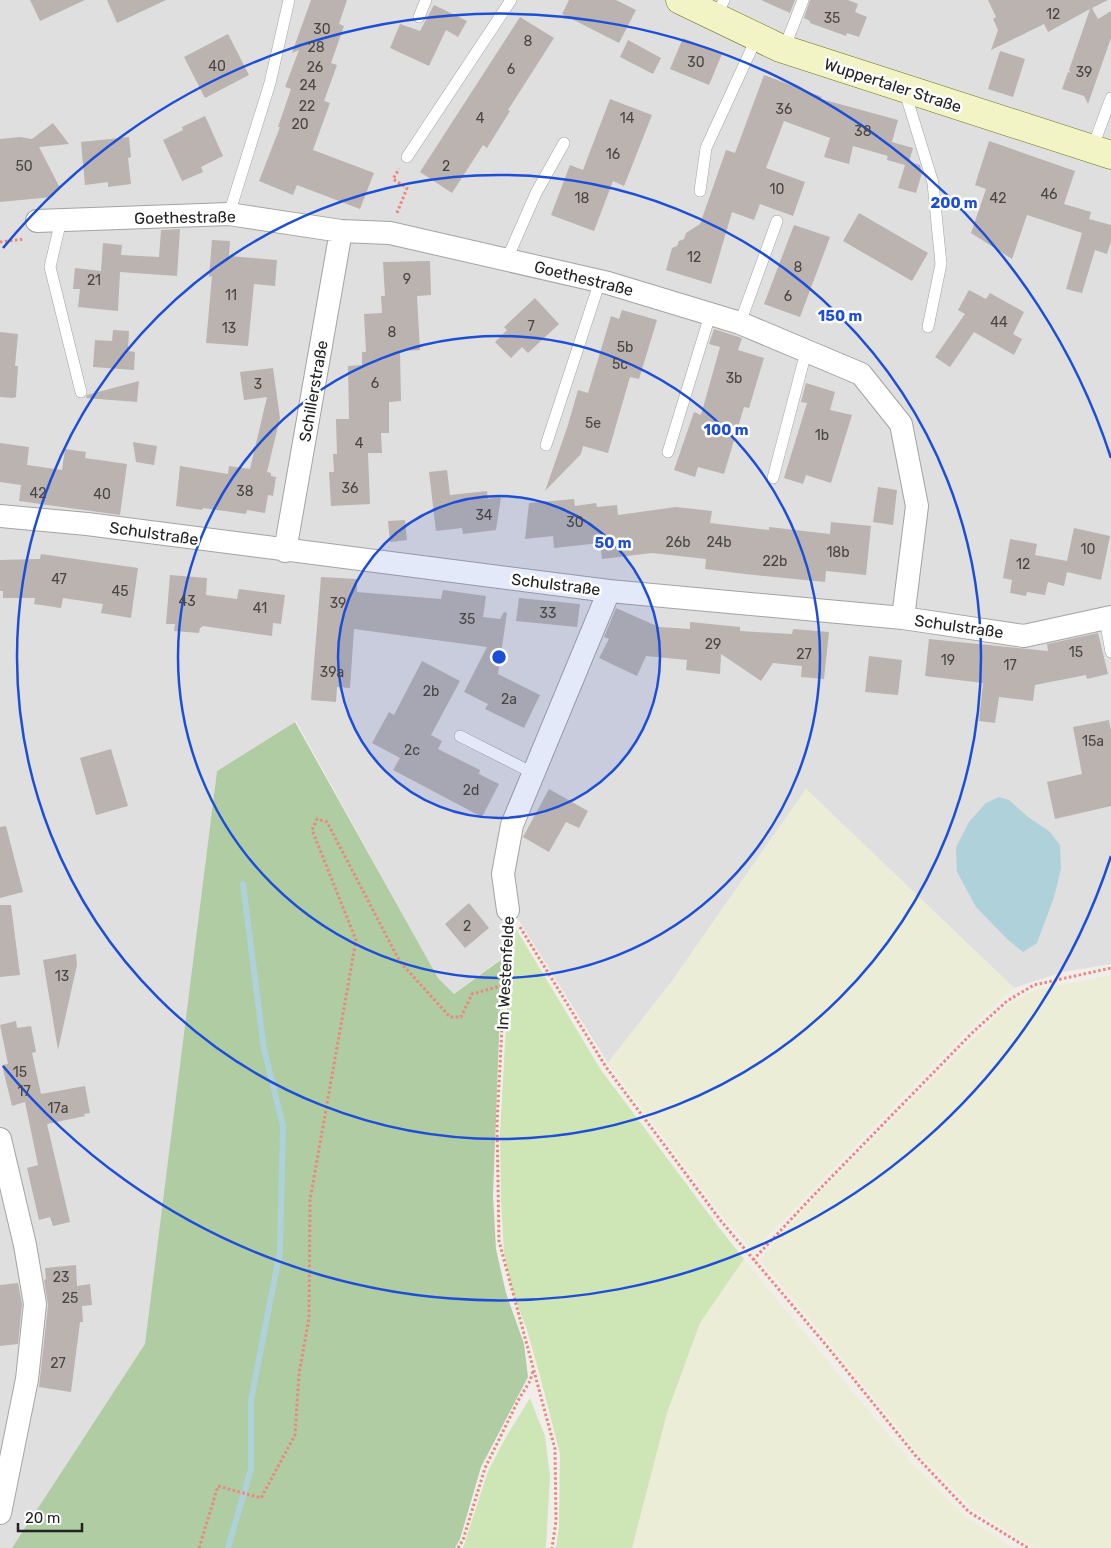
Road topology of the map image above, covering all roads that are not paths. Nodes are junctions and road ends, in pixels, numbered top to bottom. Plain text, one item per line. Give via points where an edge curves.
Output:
1 (289, 0) edge
2 (426, 0) edge
3 (511, 0) edge
4 (680, 0) edge
5 (804, 0) edge
6 (720, 9) edge
7 (419, 18) dead end
8 (757, 37) junction
9 (784, 49) junction
10 (904, 88) junction
11 (1111, 98) edge
12 (564, 143) dead end
13 (1102, 152) edge
14 (406, 157) road end
15 (700, 191) dead end
16 (229, 214) junction
17 (61, 220) junction
18 (36, 221) dead end
19 (777, 221) dead end
20 (341, 231) junction
21 (507, 260) junction
22 (600, 281) junction
23 (710, 314) junction
24 (740, 323) junction
25 (928, 327) dead end
26 (806, 352) junction
27 (82, 392) dead end
28 (546, 445) dead end
29 (668, 452) dead end
30 (773, 478) dead end
31 (0, 516) edge
32 (285, 551) junction
33 (609, 591) junction
34 (903, 618) junction
35 (1108, 618) edge
36 (1111, 652) edge
37 (460, 736) dead end
38 (534, 773) junction
39 (508, 910) road end
40 (0, 1139) edge
41 (5, 1465) edge
42 (0, 1513) edge

1 - 16 lane via 270,83
2 - 7 lane
3 - 14 lane
4 - 6 main road, Wuppertaler Straße
5 - 9 lane
6 - 8 main road, Wuppertaler Straße
8 - 9 main road, Wuppertaler Straße
8 - 15 lane via 706,148
9 - 10 main road, Wuppertaler Straße
10 - 13 main road, Wuppertaler Straße
10 - 25 lane via 933,183 941,264
11 - 13 lane
12 - 21 lane via 536,193
16 - 17 street, Goethestraße
16 - 20 street, Goethestraße
17 - 18 street, Goethestraße
17 - 27 lane via 50,266
19 - 24 lane
20 - 21 street, Goethestraße via 390,233
20 - 32 street, Schillerstraße
21 - 22 street, Goethestraße
22 - 23 street, Goethestraße
22 - 28 lane
23 - 24 street, Goethestraße
23 - 29 lane
24 - 26 street, Goethestraße
26 - 30 lane
26 - 34 street, Goethestraße via 861,374 901,424 917,506
31 - 32 street, Schulstraße
32 - 33 street, Schulstraße
33 - 34 street, Schulstraße
33 - 38 street, Im Westenfelde
34 - 35 street, Schulstraße via 1024,636
35 - 36 lane
37 - 38 lane
38 - 39 street, Im Westenfelde via 512,825 503,874
40 - 41 street via 35,1304 27,1378
41 - 42 street

